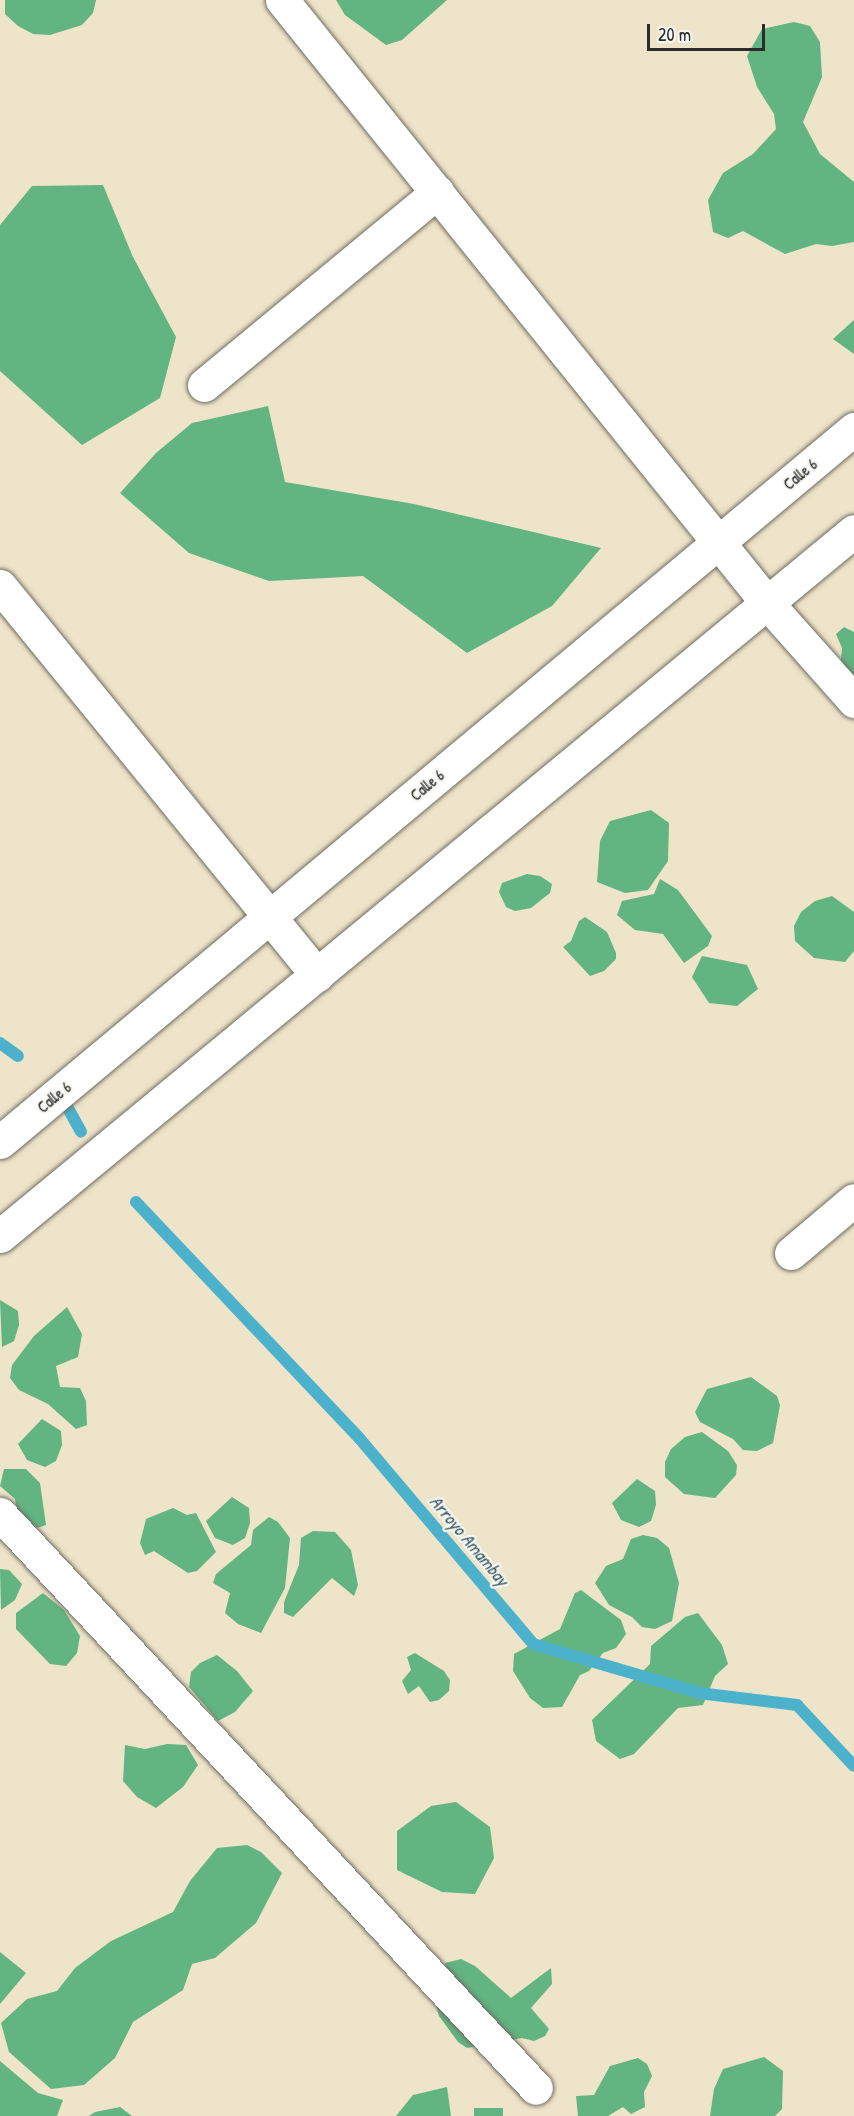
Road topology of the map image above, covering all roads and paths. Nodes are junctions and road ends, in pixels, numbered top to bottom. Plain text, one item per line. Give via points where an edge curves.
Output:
1 (282, 0) edge
2 (437, 192) junction
3 (204, 385) dead end
4 (854, 429) edge
5 (854, 531) edge
6 (720, 541) junction
7 (0, 586) edge
8 (768, 604) junction
9 (854, 701) edge
10 (270, 916) junction
11 (317, 975) junction
12 (0, 1142) edge
13 (854, 1200) edge
14 (0, 1236) edge
15 (791, 1253) dead end
16 (0, 1514) edge
17 (536, 2088) dead end

1 - 2 street
2 - 3 street
2 - 6 street
4 - 6 street, Calle 6
5 - 8 street
6 - 8 street
6 - 10 street, Calle 6
7 - 10 street
8 - 9 street
8 - 11 street
10 - 11 street
10 - 12 street, Calle 6
11 - 14 street
13 - 15 street
16 - 17 street

